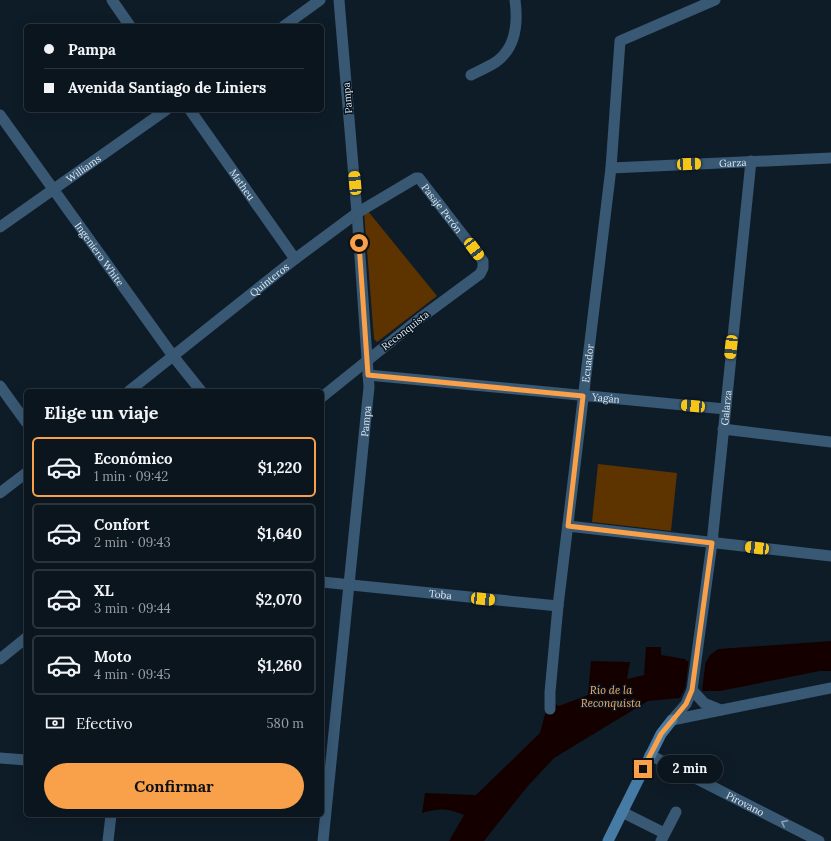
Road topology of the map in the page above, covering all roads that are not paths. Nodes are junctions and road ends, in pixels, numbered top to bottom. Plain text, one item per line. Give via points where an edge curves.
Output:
1 (112, 0) edge
2 (320, 0) edge
3 (339, 0) edge
4 (515, 0) edge
5 (715, 0) edge
6 (691, 5) edge
7 (129, 24) edge
8 (287, 24) edge
9 (471, 75) dead end
10 (163, 112) edge
11 (191, 112) edge
12 (0, 115) edge
13 (831, 158) edge
14 (751, 161) junction
15 (611, 168) junction
16 (416, 178) joint
17 (53, 190) junction
18 (358, 213) junction
19 (0, 227) edge
20 (295, 259) junction
21 (483, 261) joint
22 (173, 356) junction
23 (367, 360) junction
24 (368, 375) junction
25 (0, 386) edge
26 (132, 389) edge
27 (199, 389) edge
28 (324, 395) edge
29 (583, 396) junction
30 (725, 409) junction
31 (24, 419) edge
32 (723, 429) junction
33 (831, 442) edge
34 (24, 475) edge
35 (0, 493) edge
36 (568, 526) junction
37 (712, 543) junction
38 (831, 556) edge
39 (324, 582) edge
40 (348, 585) junction
41 (558, 606) junction
42 (24, 639) edge
43 (2, 653) edge
44 (831, 688) edge
45 (692, 690) junction
46 (550, 709) dead end
47 (721, 710) junction
48 (672, 720) junction
49 (650, 755) junction
50 (0, 758) edge
51 (24, 760) edge
52 (325, 792) edge
53 (622, 812) junction
54 (676, 812) dead end
55 (324, 816) edge
56 (111, 817) edge
57 (324, 817) edge
58 (663, 837) edge
59 (108, 841) edge
60 (323, 841) edge
61 (608, 841) edge
62 (819, 841) edge

1 - 7 street
2 - 8 street
3 - 18 street, Pampa
4 - 9 street via 517,20 514,37 506,52 496,62
5 - 6 street
6 - 15 street, Ecuador via 620,41
10 - 17 street, Williams
11 - 20 street, Matheu
12 - 17 street, Ingeniero White
13 - 14 street, Garza
14 - 15 street, Garza
14 - 30 street, Galarza
15 - 29 street, Ecuador
16 - 18 street, Quinteros
16 - 21 street, Pasaje Perón via 421,179
17 - 19 street, Williams
17 - 22 street, Ingeniero White
18 - 20 street, Quinteros
18 - 23 street, Pampa
20 - 22 street, Quinteros
21 - 23 street, Reconquista via 480,274
22 - 26 street, Quinteros
22 - 27 street, Ingeniero White
23 - 24 street, Pampa
23 - 28 street, Reconquista
24 - 29 street, Yagán
24 - 40 street, Pampa via 369,387
25 - 31 street
29 - 30 street, Yagán
29 - 36 street, Ecuador
30 - 32 street, Galarza
32 - 33 street
32 - 37 street, Galarza
34 - 35 street
36 - 37 street
36 - 41 street, Ecuador
37 - 38 street
37 - 45 street, Galarza
39 - 40 street, Toba
40 - 41 street, Toba
40 - 52 street, Pampa
41 - 46 street, Ecuador
42 - 43 street
44 - 47 street
45 - 47 street via 704,703
45 - 48 street, Galarza via 686,704
47 - 48 street
48 - 49 main road
49 - 53 main road
62 -> 49 street, Pirovano
50 - 51 street
52 - 55 street, Pampa
53 - 58 street
53 - 61 main road
54 - 58 street
56 - 59 street
57 - 60 street, Pampa

